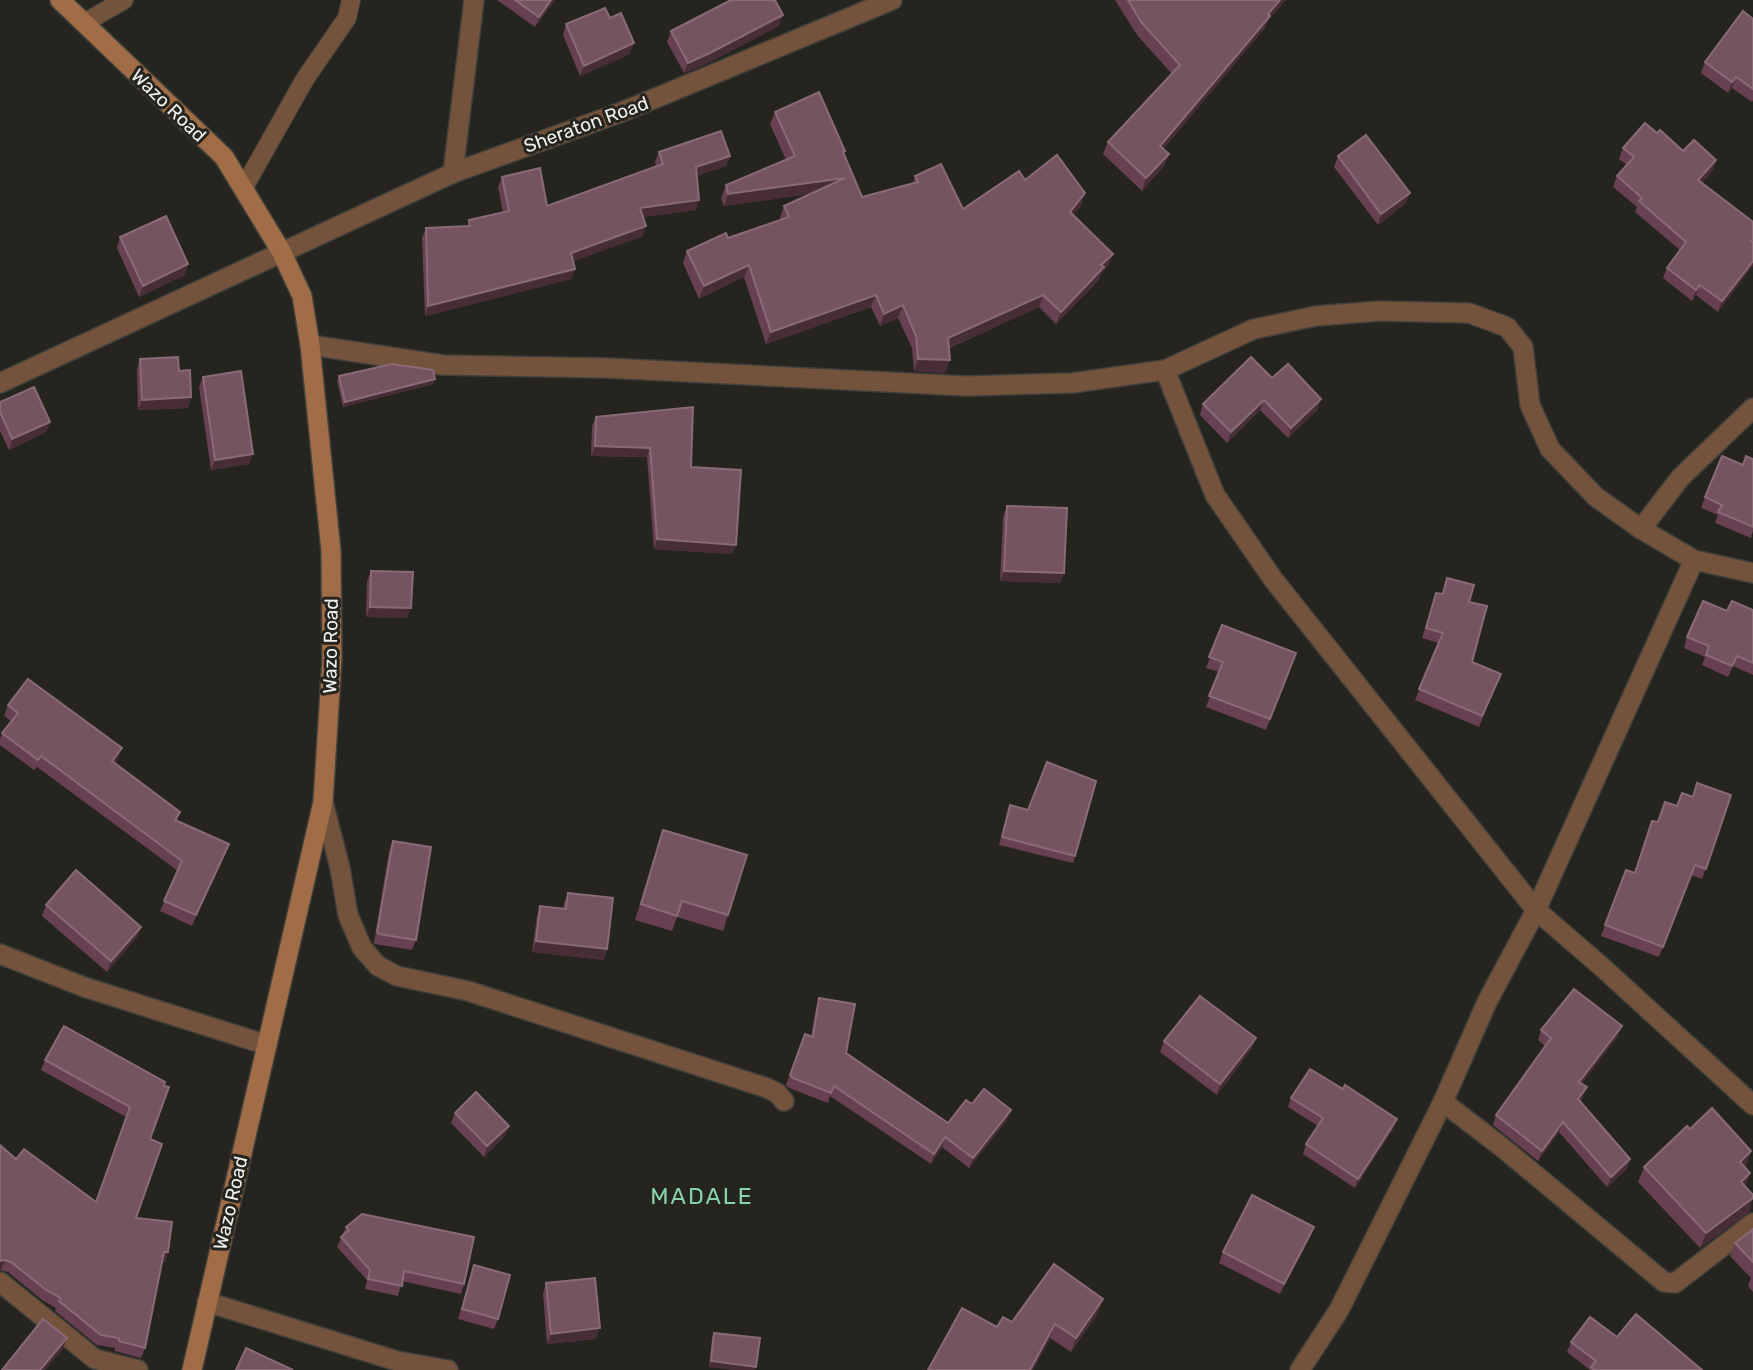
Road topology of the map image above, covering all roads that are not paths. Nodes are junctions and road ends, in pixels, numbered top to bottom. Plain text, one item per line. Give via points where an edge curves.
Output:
1 (60, 0) edge
2 (124, 0) edge
3 (351, 0) edge
4 (474, 0) edge
5 (892, 0) edge
6 (84, 23) junction
7 (453, 173) junction
8 (243, 189) junction
9 (281, 251) junction
10 (310, 345) junction
11 (1165, 370) junction
12 (0, 383) edge
13 (1753, 408) edge
14 (1641, 529) junction
15 (1694, 559) junction
16 (1753, 573) edge
17 (323, 802) junction
18 (1536, 910) junction
19 (0, 954) edge
20 (267, 1045) junction
21 (784, 1101) dead end
22 (1443, 1101) junction
23 (1753, 1105) edge
24 (1753, 1223) edge
25 (0, 1282) edge
26 (207, 1302) junction
27 (138, 1370) edge
28 (192, 1370) edge
29 (448, 1370) edge
30 (1300, 1370) edge

1 - 6 main road, Wazo Road
2 - 6 lane
3 - 8 lane via 347,18 305,79
4 - 7 street
5 - 7 street, Sheraton Road via 622,112
6 - 8 main road, Wazo Road via 224,157
7 - 9 street, Sheraton Road
8 - 9 main road, Wazo Road
9 - 10 main road, Wazo Road via 302,296
9 - 12 street, Sheraton Road
10 - 11 street via 443,365 607,368 967,386 1072,383
10 - 17 main road, Wazo Road via 331,551 332,659
11 - 14 street via 1254,329 1316,316 1380,311 1469,313 1507,327 1523,347 1530,405 1550,449 1596,497
11 - 18 street via 1215,495 1273,579
13 - 14 street via 1681,477
14 - 15 street
15 - 16 street
15 - 18 street
17 - 20 main road, Wazo Road
17 - 21 street via 348,915 362,948 378,966 768,1087
18 - 22 street
18 - 23 street
19 - 20 street via 84,987
20 - 26 main road, Wazo Road
22 - 24 street via 1664,1282 1675,1283
22 - 30 street via 1339,1310
25 - 27 street via 95,1359
26 - 28 main road, Wazo Road
26 - 29 street via 397,1361

